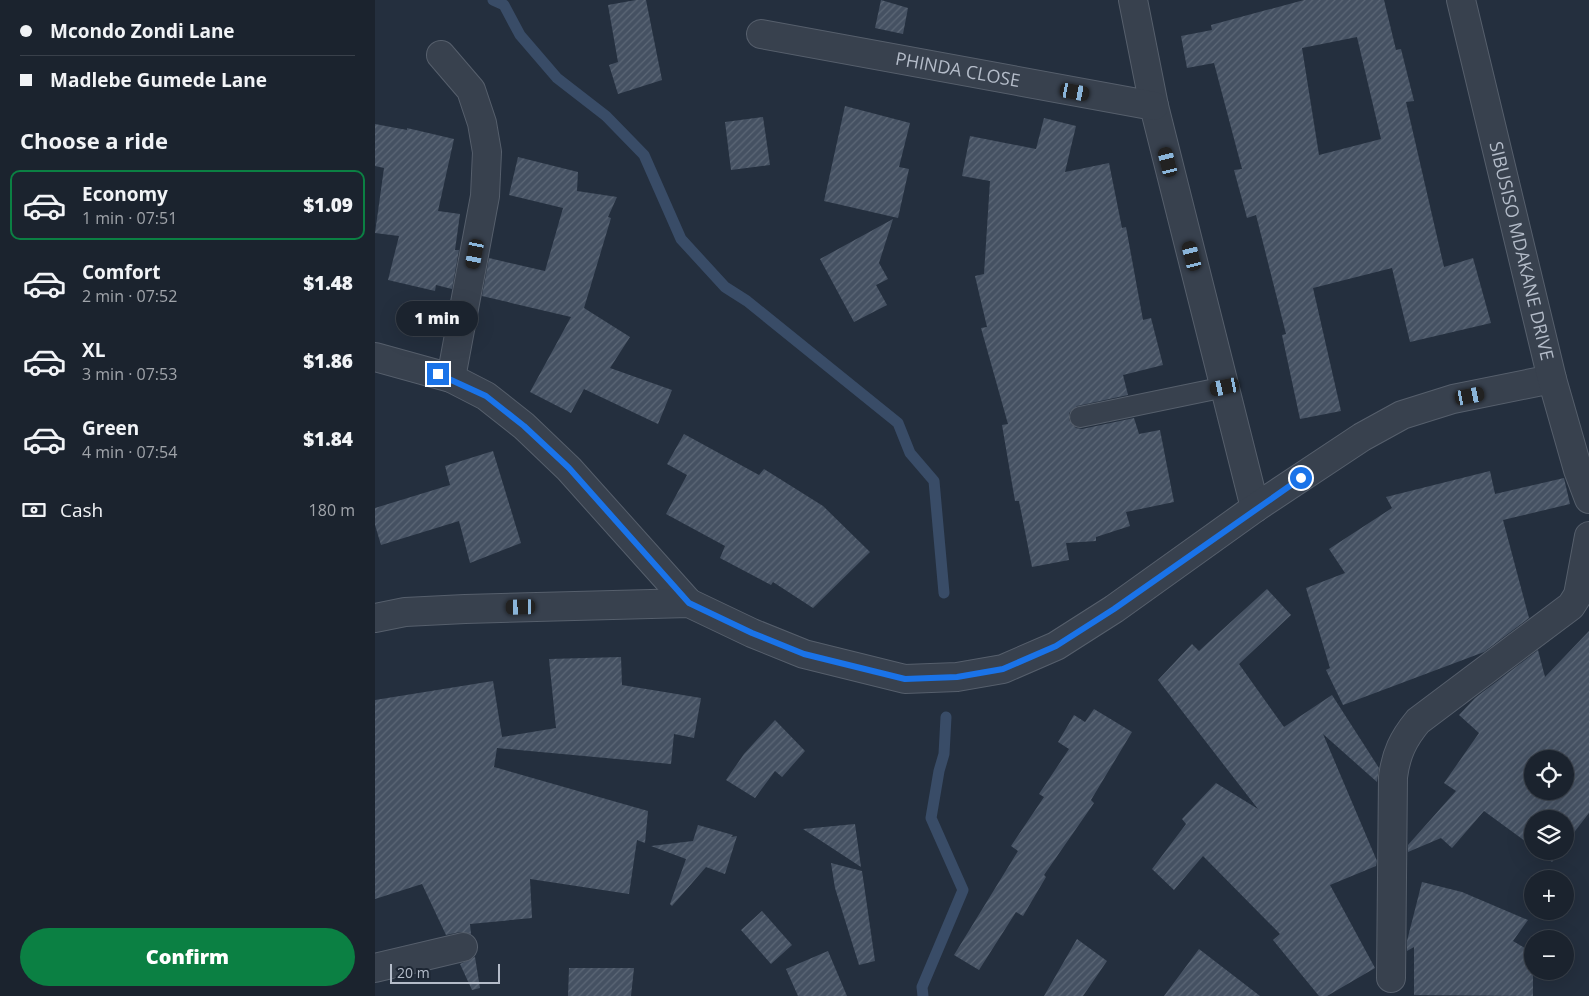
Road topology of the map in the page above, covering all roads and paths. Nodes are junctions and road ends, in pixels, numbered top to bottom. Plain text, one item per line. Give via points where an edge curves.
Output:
1 (1133, 0) edge
2 (1461, 0) edge
3 (761, 34) dead end
4 (441, 55) dead end
5 (1154, 106) junction
6 (375, 357) edge
7 (451, 378) junction
8 (1552, 380) junction
9 (1225, 387) junction
10 (1080, 417) dead end
11 (1589, 498) edge
12 (1255, 508) junction
13 (1589, 536) edge
14 (689, 603) junction
15 (375, 618) edge
16 (463, 947) dead end
17 (375, 968) edge
18 (1391, 978) dead end

1 - 5 street
2 - 8 street, SIBUSISO MDAKANE DRIVE
3 - 5 street, PHINDA CLOSE
4 - 7 street via 471,90 487,152 485,196
5 - 9 street
6 - 7 street
7 - 14 street via 486,396 531,432 569,468
8 - 11 street, SIBUSISO MDAKANE DRIVE
8 - 12 street via 1453,399 1403,415 1362,437
9 - 10 lane
9 - 12 street
12 - 14 street via 1114,609 1056,646 1003,669 957,677 905,679 804,654
13 - 18 street via 1578,595 1571,606 1418,722 1404,738 1395,758
14 - 15 street via 465,609 405,612
16 - 17 street

